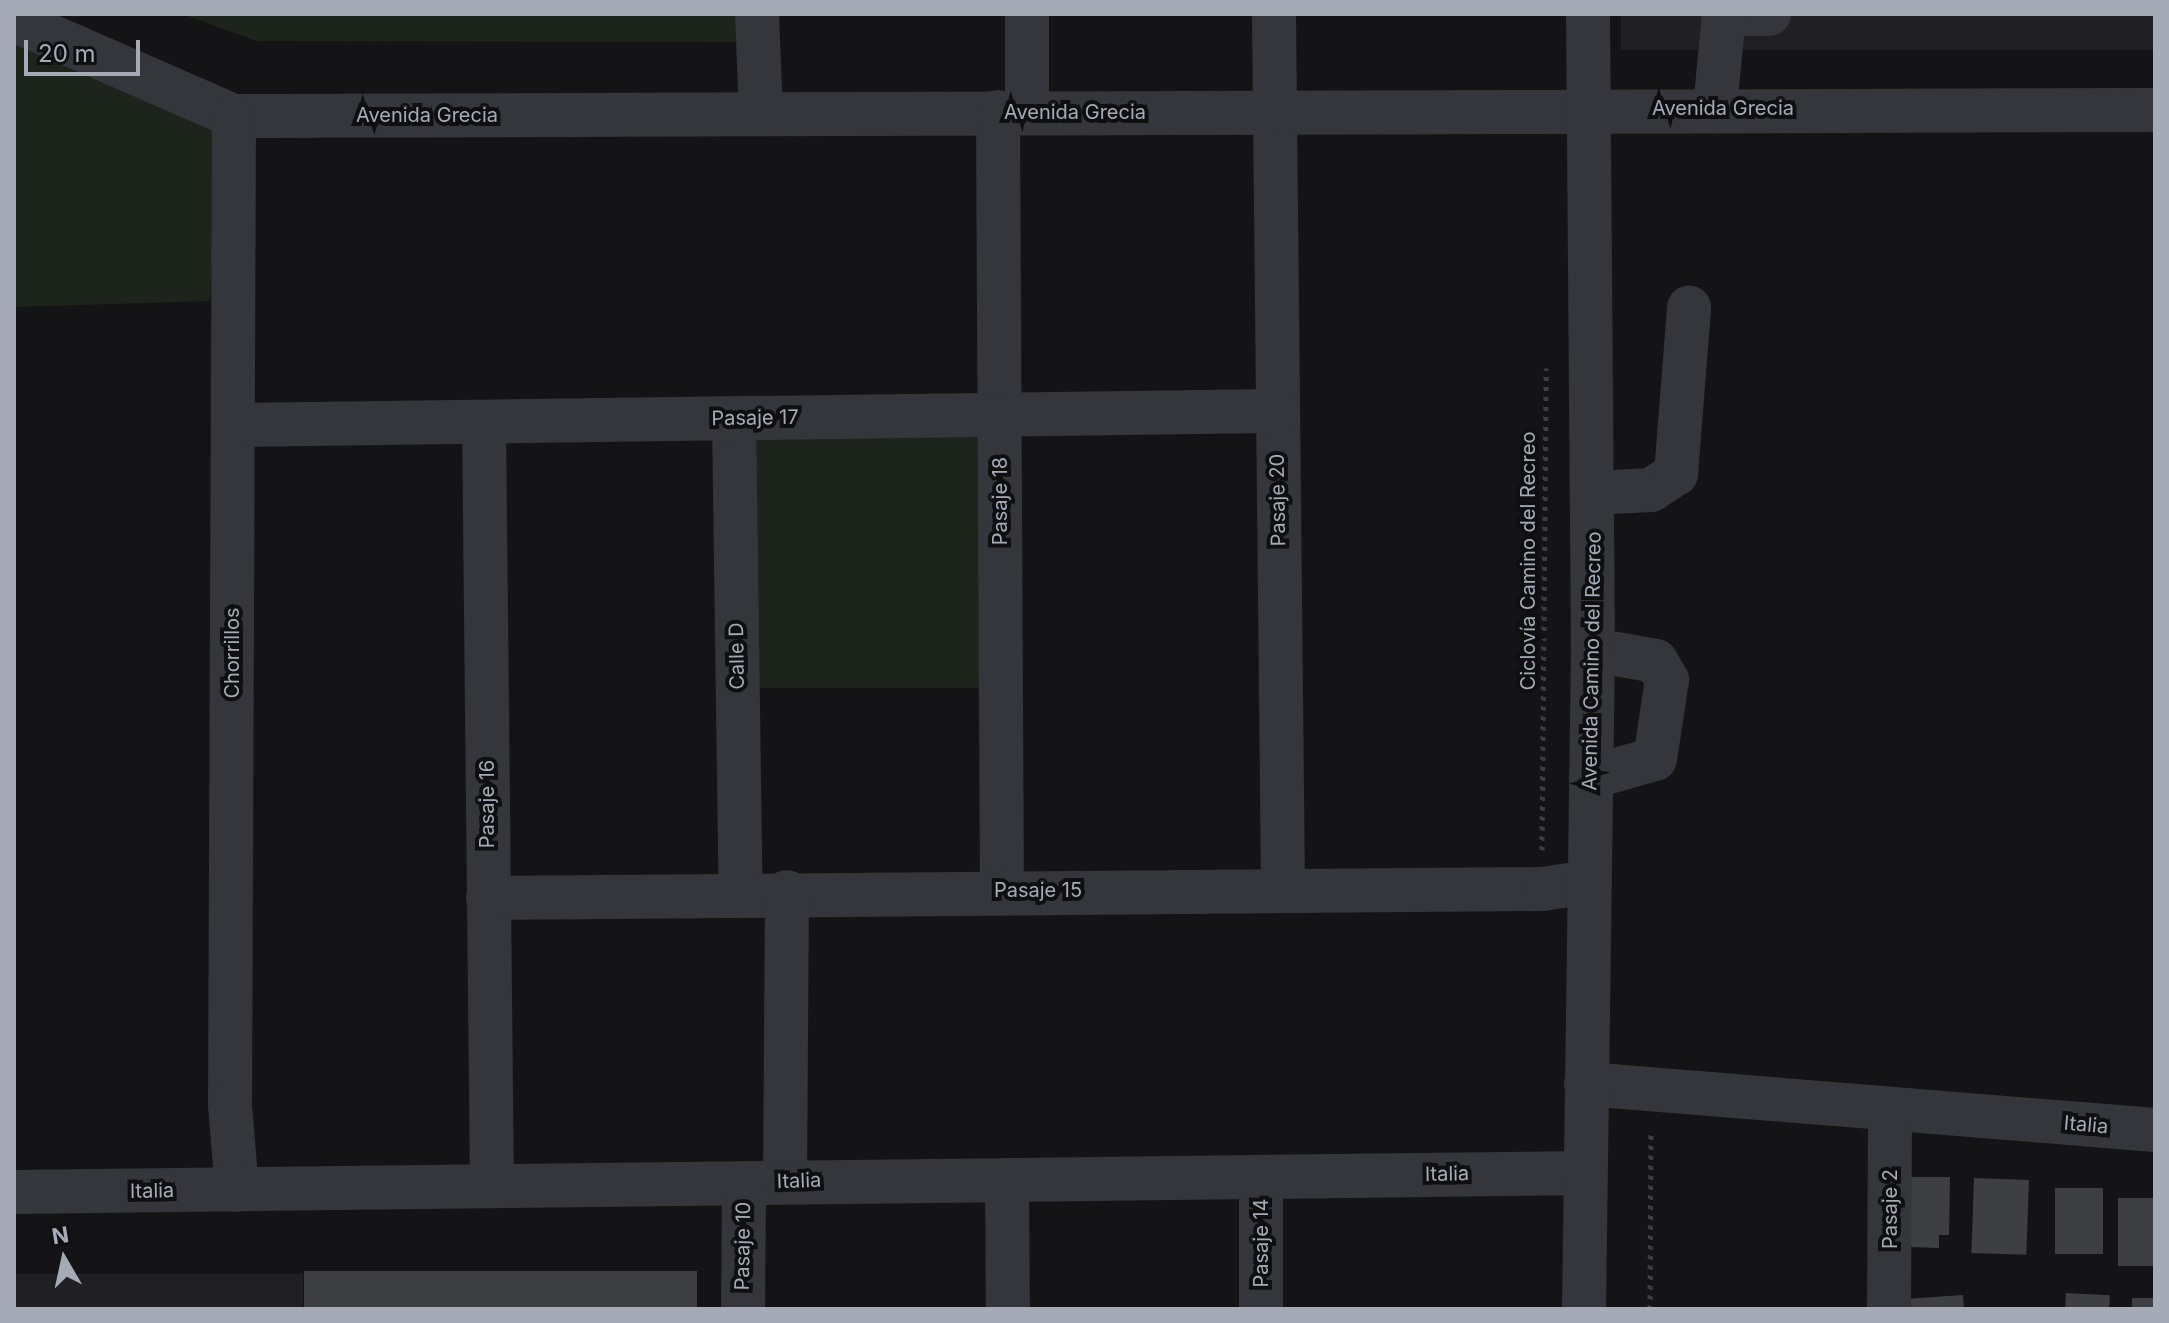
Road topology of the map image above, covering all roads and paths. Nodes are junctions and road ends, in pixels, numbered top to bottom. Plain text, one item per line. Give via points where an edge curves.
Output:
1 (757, 14) edge
2 (1027, 14) edge
3 (1274, 14) edge
4 (1588, 14) edge
5 (1724, 14) edge
6 (1769, 14) edge
7 (23, 20) edge
8 (1715, 108) junction
9 (1589, 110) junction
10 (2155, 110) edge
11 (1274, 111) junction
12 (1013, 112) junction
13 (761, 113) junction
14 (234, 116) junction
15 (1689, 308) dead end
16 (1546, 364) dead end
17 (1277, 411) junction
18 (999, 415) junction
19 (734, 419) junction
20 (484, 422) junction
21 (233, 425) junction
22 (1593, 493) junction
23 (1593, 650) junction
24 (1591, 777) junction
25 (1589, 882) junction
26 (1542, 889) junction
27 (1283, 890) junction
28 (1002, 891) junction
29 (787, 892) junction
30 (741, 894) junction
31 (488, 898) junction
32 (1586, 1084) junction
33 (1890, 1109) junction
34 (1651, 1112) dead end
35 (2155, 1130) edge
36 (1585, 1173) junction
37 (1261, 1177) junction
38 (1007, 1180) junction
39 (765, 1182) junction
40 (492, 1186) junction
41 (237, 1190) junction
42 (14, 1192) edge
43 (743, 1309) edge
44 (1008, 1309) edge
45 (1261, 1309) edge
46 (1584, 1309) edge
47 (1650, 1309) edge
48 (1889, 1309) edge

1 - 13 street
2 - 12 street, Pasaje 18
3 - 11 street, Pasaje 20
4 - 9 street, Avenida Camino del Recreo
5 - 6 street
5 - 8 street
7 - 14 street, Avenida Grecia
8 - 9 street, Avenida Grecia
8 - 10 street, Avenida Grecia
9 - 11 street, Avenida Grecia
9 - 22 street, Avenida Camino del Recreo
11 - 12 street, Avenida Grecia
11 - 17 street, Pasaje 20
12 - 13 street, Avenida Grecia
12 - 18 street, Pasaje 18
13 - 14 street, Avenida Grecia
14 - 21 street, Chorrillos
15 - 22 street via 1676,474 1651,490
16 - 26 path, Ciclovía Camino del Recreo
17 - 18 street, Pasaje 17
17 - 27 street, Pasaje 20
18 - 19 street, Pasaje 17
18 - 28 street, Pasaje 18
19 - 20 street, Pasaje 17
19 - 30 street, Calle D
20 - 21 street, Pasaje 17
20 - 31 street, Pasaje 16
21 - 41 street, Chorrillos via 230,1105
22 - 23 street, Avenida Camino del Recreo
23 - 24 street, Avenida Camino del Recreo
23 - 24 street via 1656,661 1667,680 1655,759
24 - 25 street, Avenida Camino del Recreo
25 - 26 street, Pasaje 15
25 - 32 street, Avenida Camino del Recreo
26 - 27 street, Pasaje 15
27 - 28 street, Pasaje 15
28 - 29 street, Pasaje 15
29 - 30 street, Pasaje 15
29 - 39 street
30 - 31 street, Pasaje 15
31 - 40 street, Pasaje 16
32 - 33 street, Italia
32 - 36 street, Avenida Camino del Recreo
33 - 35 street, Italia
33 - 48 street, Pasaje 2
34 - 47 path
36 - 37 street, Italia
36 - 46 street, Avenida Camino del Recreo
37 - 38 street, Italia
37 - 45 street, Pasaje 14
38 - 39 street, Italia
38 - 44 street
39 - 40 street, Italia
39 - 43 street, Pasaje 10
40 - 41 street, Italia
41 - 42 street, Italia

